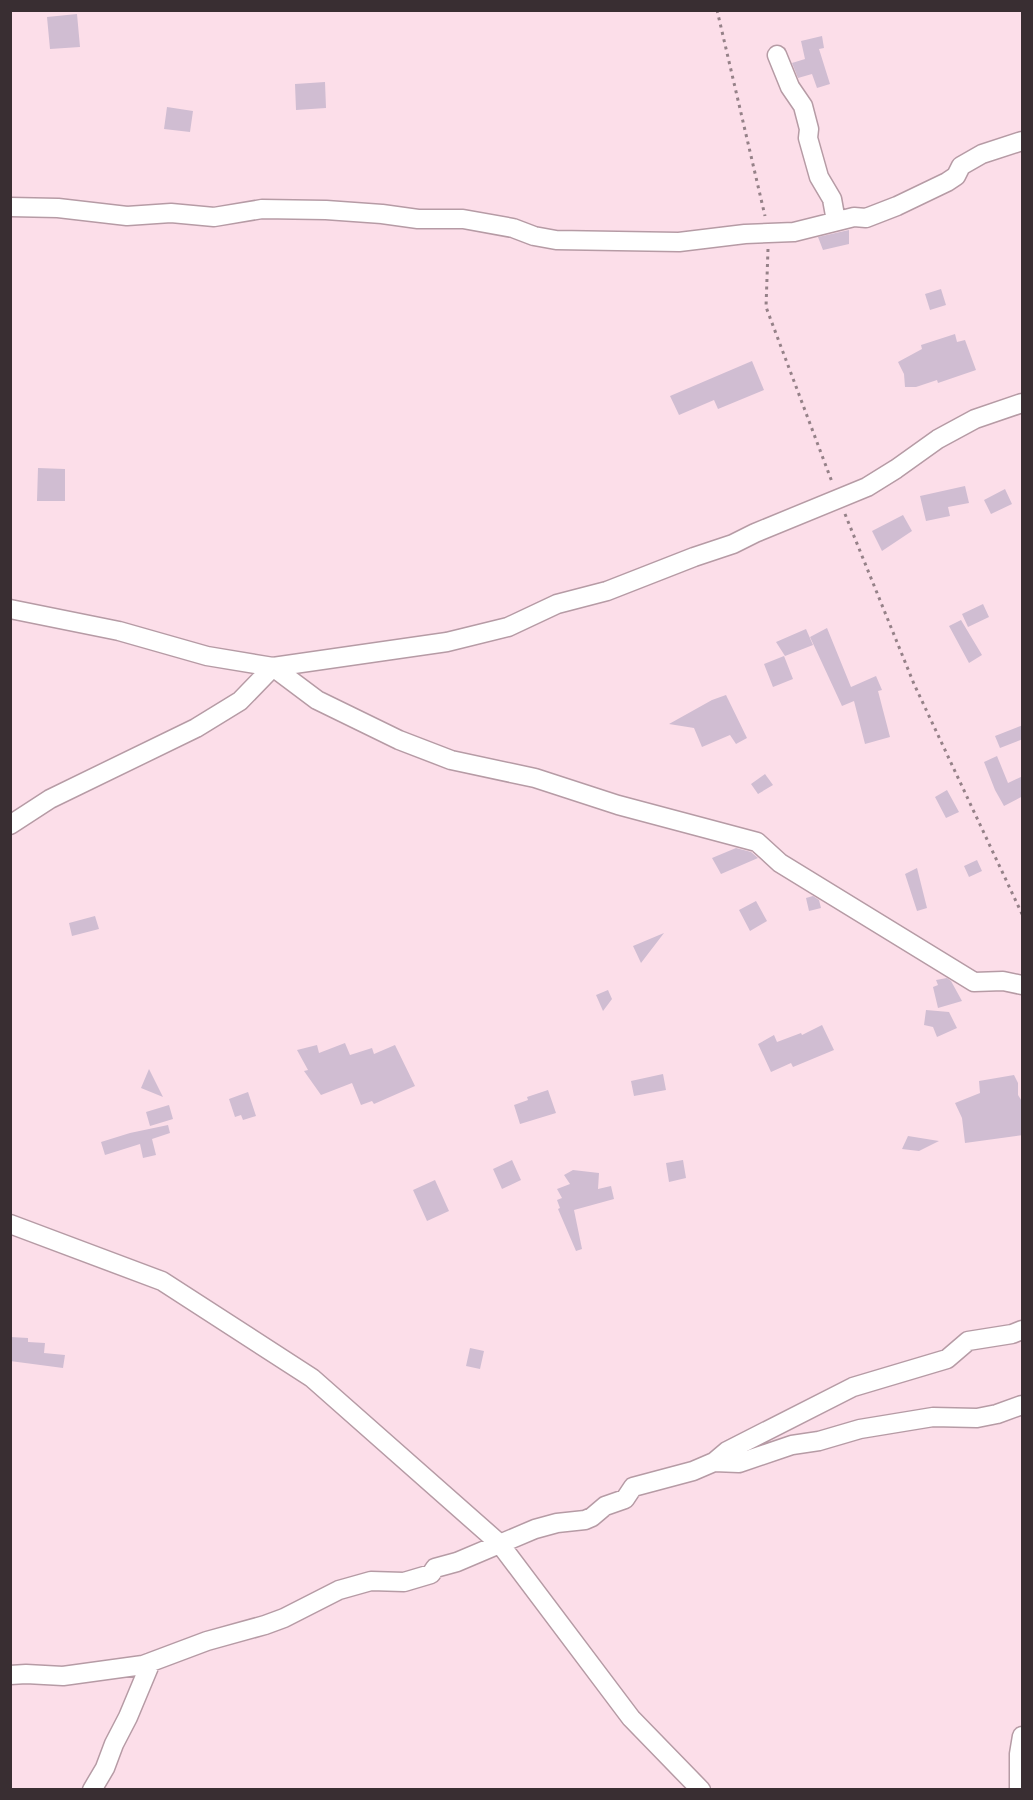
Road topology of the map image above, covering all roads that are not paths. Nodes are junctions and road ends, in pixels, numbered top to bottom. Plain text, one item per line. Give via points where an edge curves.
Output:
1 (777, 55) dead end
2 (1023, 141) edge
3 (10, 207) edge
4 (836, 221) junction
5 (1023, 403) edge
6 (10, 609) edge
7 (273, 667) junction
8 (10, 825) edge
9 (1023, 985) edge
10 (10, 1224) edge
11 (1023, 1330) edge
12 (1023, 1405) edge
13 (714, 1462) junction
14 (500, 1544) junction
15 (151, 1662) junction
16 (10, 1675) edge
17 (1023, 1736) edge
18 (92, 1790) edge
19 (701, 1790) edge
20 (1019, 1790) edge

1 - 4 street via 803,106 819,177 832,199
2 - 4 street via 982,154 961,166 947,182 897,206 866,218
3 - 4 street via 214,218 282,208 382,213 418,219 463,219 556,240 622,242 679,242 794,232
5 - 7 street via 975,418 867,487 733,544 607,591 557,604 508,627 447,642
6 - 7 street via 119,631 207,656
7 - 8 street via 240,701 196,728 99,774
7 - 9 street via 317,700 451,760 535,778 757,842 780,863 974,982
10 - 14 street via 162,1281 312,1378
11 - 13 street via 968,1341 947,1359 853,1387 727,1451
12 - 13 street via 977,1418 933,1418 870,1427 792,1445 739,1463
13 - 14 street via 633,1487 625,1499 605,1506 585,1520 535,1529
14 - 15 street via 404,1582 371,1581 339,1590 274,1622
14 - 19 street via 631,1718
15 - 16 street via 63,1676
15 - 18 street
17 - 20 street

